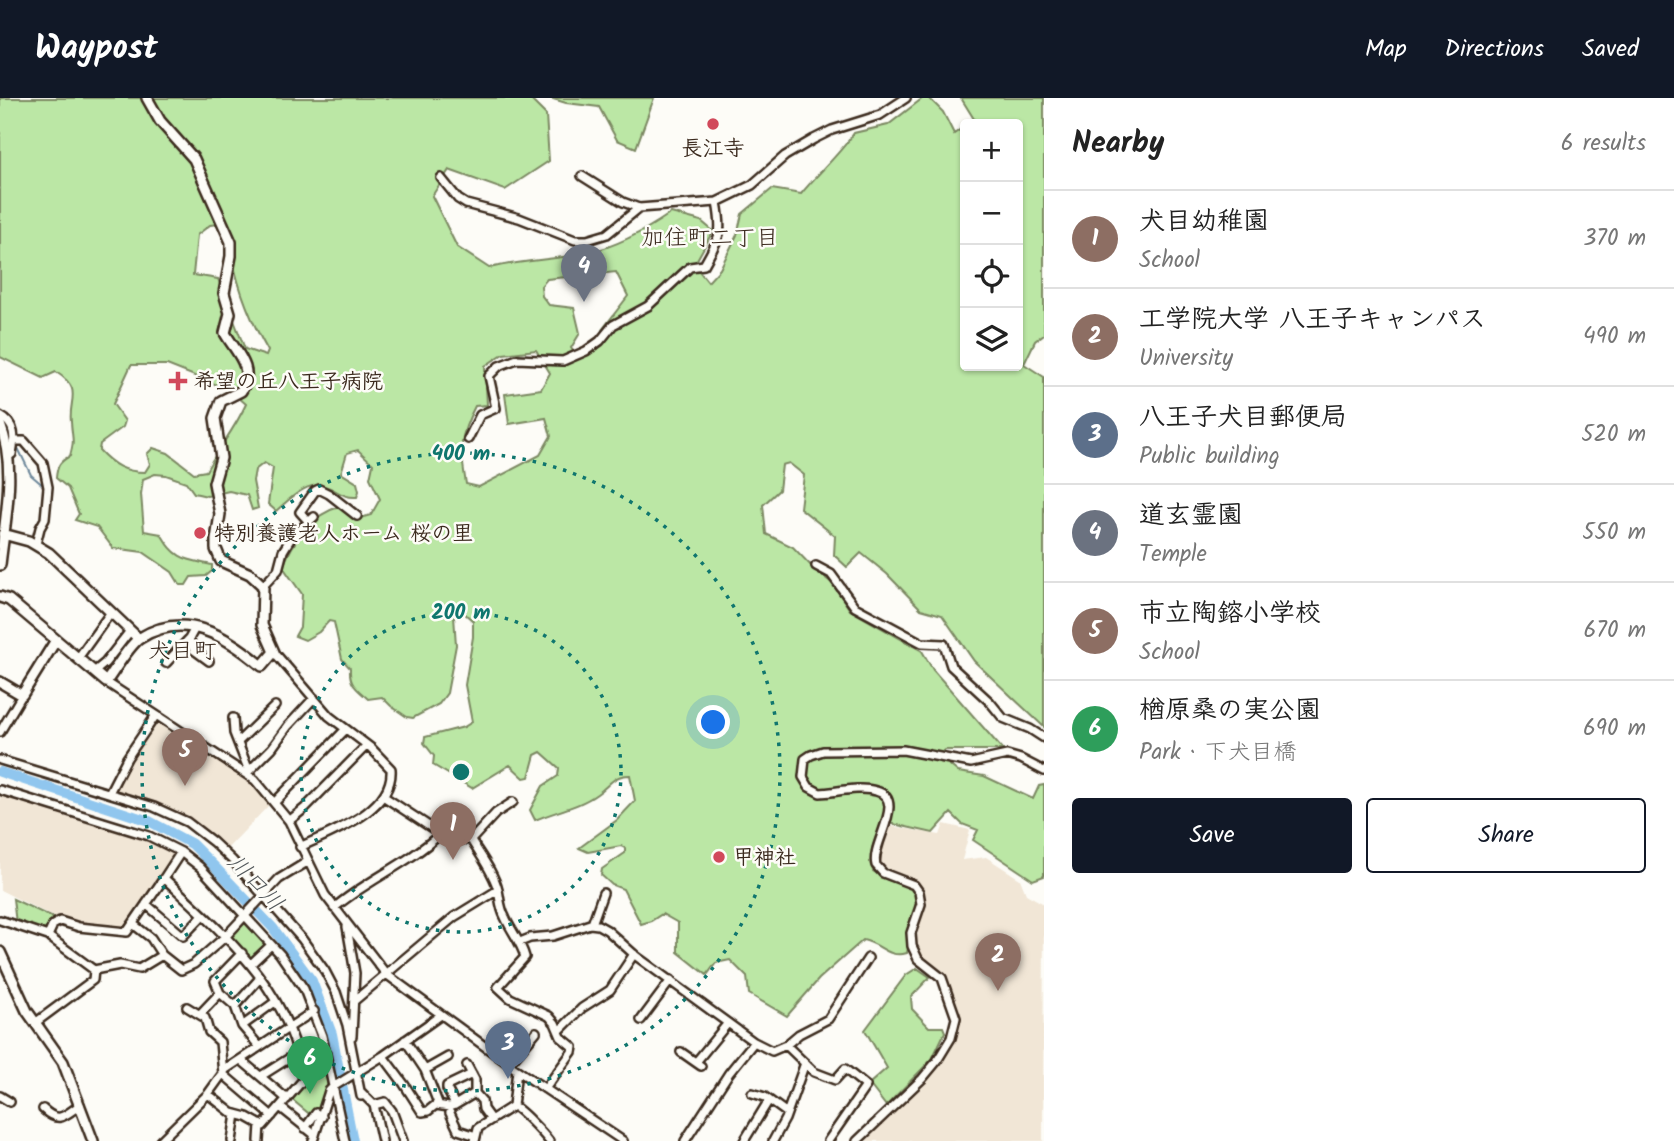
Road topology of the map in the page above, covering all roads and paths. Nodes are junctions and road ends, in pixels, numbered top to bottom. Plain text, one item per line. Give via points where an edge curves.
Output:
1 (147, 98) edge
2 (906, 98) edge
3 (582, 176) dead end
4 (441, 178) dead end
5 (718, 202) junction
6 (639, 208) junction
7 (0, 416) edge
8 (0, 424) edge
9 (468, 439) dead end
10 (15, 441) junction
11 (8, 457) junction
12 (3, 494) edge
13 (357, 516) dead end
14 (2, 533) edge
15 (36, 544) junction
16 (0, 565) edge
17 (816, 566) dead end
18 (263, 586) junction
19 (0, 597) edge
20 (111, 612) junction
21 (195, 628) junction
22 (130, 631) junction
23 (139, 639) junction
24 (189, 639) junction
25 (56, 640) junction
26 (274, 652) junction
27 (78, 658) junction
28 (209, 661) dead end
29 (166, 663) dead end
30 (94, 672) junction
31 (106, 681) junction
32 (0, 682) edge
33 (22, 695) junction
34 (314, 698) junction
35 (271, 707) dead end
36 (156, 715) junction
37 (233, 718) dead end
38 (345, 729) junction
39 (0, 732) edge
40 (1044, 738) edge
41 (237, 742) junction
42 (367, 745) junction
43 (0, 760) edge
44 (1044, 771) edge
45 (248, 772) junction
46 (0, 790) edge
47 (109, 793) junction
48 (383, 796) junction
49 (275, 802) junction
50 (513, 802) dead end
51 (393, 803) junction
52 (376, 807) junction
53 (289, 821) junction
54 (440, 834) junction
55 (471, 841) junction
56 (300, 846) junction
57 (181, 852) junction
58 (307, 862) junction
59 (164, 878) junction
60 (498, 890) junction
61 (603, 893) dead end
62 (264, 898) junction
63 (146, 904) junction
64 (334, 908) junction
65 (247, 913) junction
66 (204, 915) junction
67 (0, 919) edge
68 (133, 923) junction
69 (592, 924) junction
70 (347, 925) junction
71 (47, 936) junction
72 (226, 936) junction
73 (520, 942) junction
74 (271, 945) junction
75 (0, 952) edge
76 (242, 953) junction
77 (634, 954) junction
78 (162, 955) junction
79 (868, 958) dead end
80 (251, 964) junction
81 (94, 970) junction
82 (386, 974) junction
83 (260, 978) junction
84 (671, 980) junction
85 (220, 993) junction
86 (354, 1001) junction
87 (275, 1002) junction
88 (235, 1006) junction
89 (187, 1007) dead end
90 (314, 1011) junction
91 (200, 1014) junction
92 (441, 1015) junction
93 (641, 1020) dead end
94 (35, 1023) junction
95 (728, 1023) junction
96 (289, 1025) junction
97 (242, 1026) junction
98 (559, 1031) junction
99 (536, 1032) dead end
100 (405, 1040) junction
101 (754, 1042) junction
102 (352, 1044) junction
103 (786, 1045) junction
104 (259, 1046) junction
105 (299, 1052) junction
106 (681, 1052) dead end
107 (383, 1056) junction
108 (448, 1057) dead end
109 (241, 1060) junction
110 (805, 1063) junction
111 (509, 1064) junction
112 (467, 1065) dead end
113 (425, 1070) junction
114 (517, 1070) junction
115 (356, 1073) junction
116 (223, 1074) junction
117 (472, 1074) junction
118 (261, 1076) junction
119 (335, 1086) junction
120 (545, 1089) junction
121 (475, 1093) junction
122 (752, 1093) dead end
123 (208, 1094) junction
124 (0, 1096) edge
125 (287, 1099) junction
126 (769, 1100) junction
127 (9, 1102) dead end
128 (80, 1105) junction
129 (374, 1105) junction
130 (436, 1105) junction
131 (455, 1105) junction
132 (513, 1106) junction
133 (280, 1107) junction
134 (43, 1109) dead end
135 (450, 1113) dead end
136 (787, 1113) junction
137 (236, 1114) junction
138 (272, 1116) junction
139 (323, 1116) junction
140 (491, 1120) junction
141 (260, 1124) junction
142 (305, 1128) junction
143 (314, 1138) edge
144 (475, 1139) edge
145 (93, 1141) edge
146 (160, 1141) edge
147 (232, 1141) edge
148 (259, 1141) edge
149 (345, 1141) edge
150 (382, 1141) edge
151 (404, 1141) edge
152 (549, 1141) edge
153 (623, 1141) edge
154 (685, 1141) edge
155 (744, 1141) edge
156 (773, 1141) edge
157 (828, 1141) edge
158 (857, 1141) edge

1 - 18 main road via 160,121 194,159 231,242 224,293 230,316 225,330 244,360 246,379 239,394 221,401 215,418 221,458 214,483 220,514 216,549 221,561 250,574
2 - 5 street via 880,115 814,139 785,156 752,185
3 - 6 street
4 - 6 street via 466,204 575,240 607,234
5 - 6 street
5 - 9 street via 722,226 704,265 690,267 648,306 613,326 586,351 563,361 517,359 499,366 489,376 496,408 480,415
7 - 10 street via 12,427
8 - 11 main road
10 - 11 street
10 - 15 street via 24,441 39,456 48,487 45,519
11 - 12 main road
12 - 14 main road
13 - 18 street via 319,489 300,512 312,520 291,537 278,570
14 - 15 main road
14 - 16 main road
15 - 20 main road
17 - 40 street via 831,574 855,607 922,643 944,644 951,666 1003,718
18 - 26 main road via 262,622
19 - 25 main road
20 - 22 main road
20 - 27 street
21 - 23 main road via 170,625
21 - 24 street
21 - 26 main road via 234,642 262,666
22 - 23 main road
22 - 30 street
23 - 31 main road
24 - 28 street via 194,650
24 - 29 street
25 - 27 main road
25 - 33 main road
26 - 34 street
27 - 30 main road
30 - 31 main road
31 - 36 street
32 - 33 main road
33 - 39 street
34 - 38 street
34 - 45 street
35 - 41 street
36 - 45 street
36 - 47 street
37 - 41 street
38 - 42 street
38 - 49 street
41 - 45 street
42 - 48 street via 391,769
42 - 53 street
43 - 47 street
44 - 158 street via 1015,756 971,763 903,750 823,751 805,760 803,777 814,791 874,790 888,802 889,814 874,859 883,873 914,885 919,892 921,904 911,933 912,946 918,959 942,978 956,1018 951,1038 937,1061
45 - 49 street
46 - 57 street via 149,836
47 - 62 street via 154,807 194,827 232,860
48 - 51 street
48 - 52 street
49 - 53 street
50 - 55 street via 496,813
51 - 52 street
51 - 54 street
52 - 56 street
53 - 56 street
54 - 55 street
54 - 64 street
55 - 60 street
56 - 58 street
57 - 59 street
57 - 65 street
58 - 62 street via 279,879
58 - 64 street
59 - 63 street
59 - 66 street
60 - 73 street via 504,916
60 - 82 street via 454,917
61 - 69 street
62 - 65 street
62 - 102 street via 325,971 342,1006
63 - 66 street via 183,936
63 - 68 street
64 - 70 street
65 - 72 street
65 - 74 street
66 - 72 street
67 - 71 street
68 - 71 street via 127,932 60,921
68 - 78 street via 152,938
69 - 73 street
69 - 77 street via 607,930
70 - 82 street
70 - 86 street via 355,973
71 - 81 street
72 - 76 street
72 - 78 street via 186,969 177,968
73 - 98 street via 525,957 498,986 510,998 549,1016
74 - 80 street
74 - 90 street via 294,973
75 - 94 main road
76 - 80 street
76 - 85 street via 215,981
77 - 84 street
77 - 98 street via 610,990 582,1008
78 - 81 street via 139,970 120,965
79 - 103 street via 828,1018
80 - 83 street
81 - 94 street via 93,980
82 - 86 street
82 - 92 street
83 - 87 street
83 - 88 street
84 - 93 street
84 - 95 street
85 - 88 street
85 - 91 street
86 - 102 street
87 - 96 street
87 - 97 street
88 - 97 street
89 - 91 street
90 - 96 street
90 - 119 street
91 - 116 street via 220,1042
92 - 100 street
92 - 111 street
94 - 128 main road via 63,1062
95 - 101 street
95 - 106 street via 699,1064
96 - 104 street
96 - 105 street
97 - 104 street
98 - 120 street via 572,1052
99 - 111 street
100 - 107 street
100 - 113 street
101 - 103 street via 772,1051
101 - 154 street
102 - 115 street
103 - 110 street
104 - 109 street
105 - 118 street
105 - 125 street via 303,1080
107 - 115 street
107 - 130 street via 422,1112
108 - 113 street
109 - 116 street
109 - 118 street
110 - 136 street
110 - 157 street via 835,1080 845,1069 866,1086
111 - 114 street
112 - 117 street
113 - 130 street
114 - 120 street
114 - 132 street
115 - 119 street
115 - 129 street via 360,1093
116 - 123 street
116 - 138 street
117 - 121 street
117 - 131 street via 447,1086
118 - 125 street
119 - 139 street via 329,1091
119 - 149 street
120 - 153 street
121 - 131 street
121 - 140 street
122 - 126 street
123 - 137 street
123 - 146 street
124 - 127 street
125 - 133 street
126 - 136 street
126 - 155 street
128 - 134 street via 61,1118
128 - 145 main road
129 - 150 street
129 - 151 street via 385,1102
130 - 131 street
132 - 140 street
132 - 152 street
133 - 138 street
133 - 142 street
135 - 144 street via 458,1130
136 - 156 street
137 - 141 street
137 - 147 street
138 - 141 street
139 - 142 street via 316,1113
139 - 143 street
140 - 144 street via 478,1128
141 - 148 street
142 - 143 street

